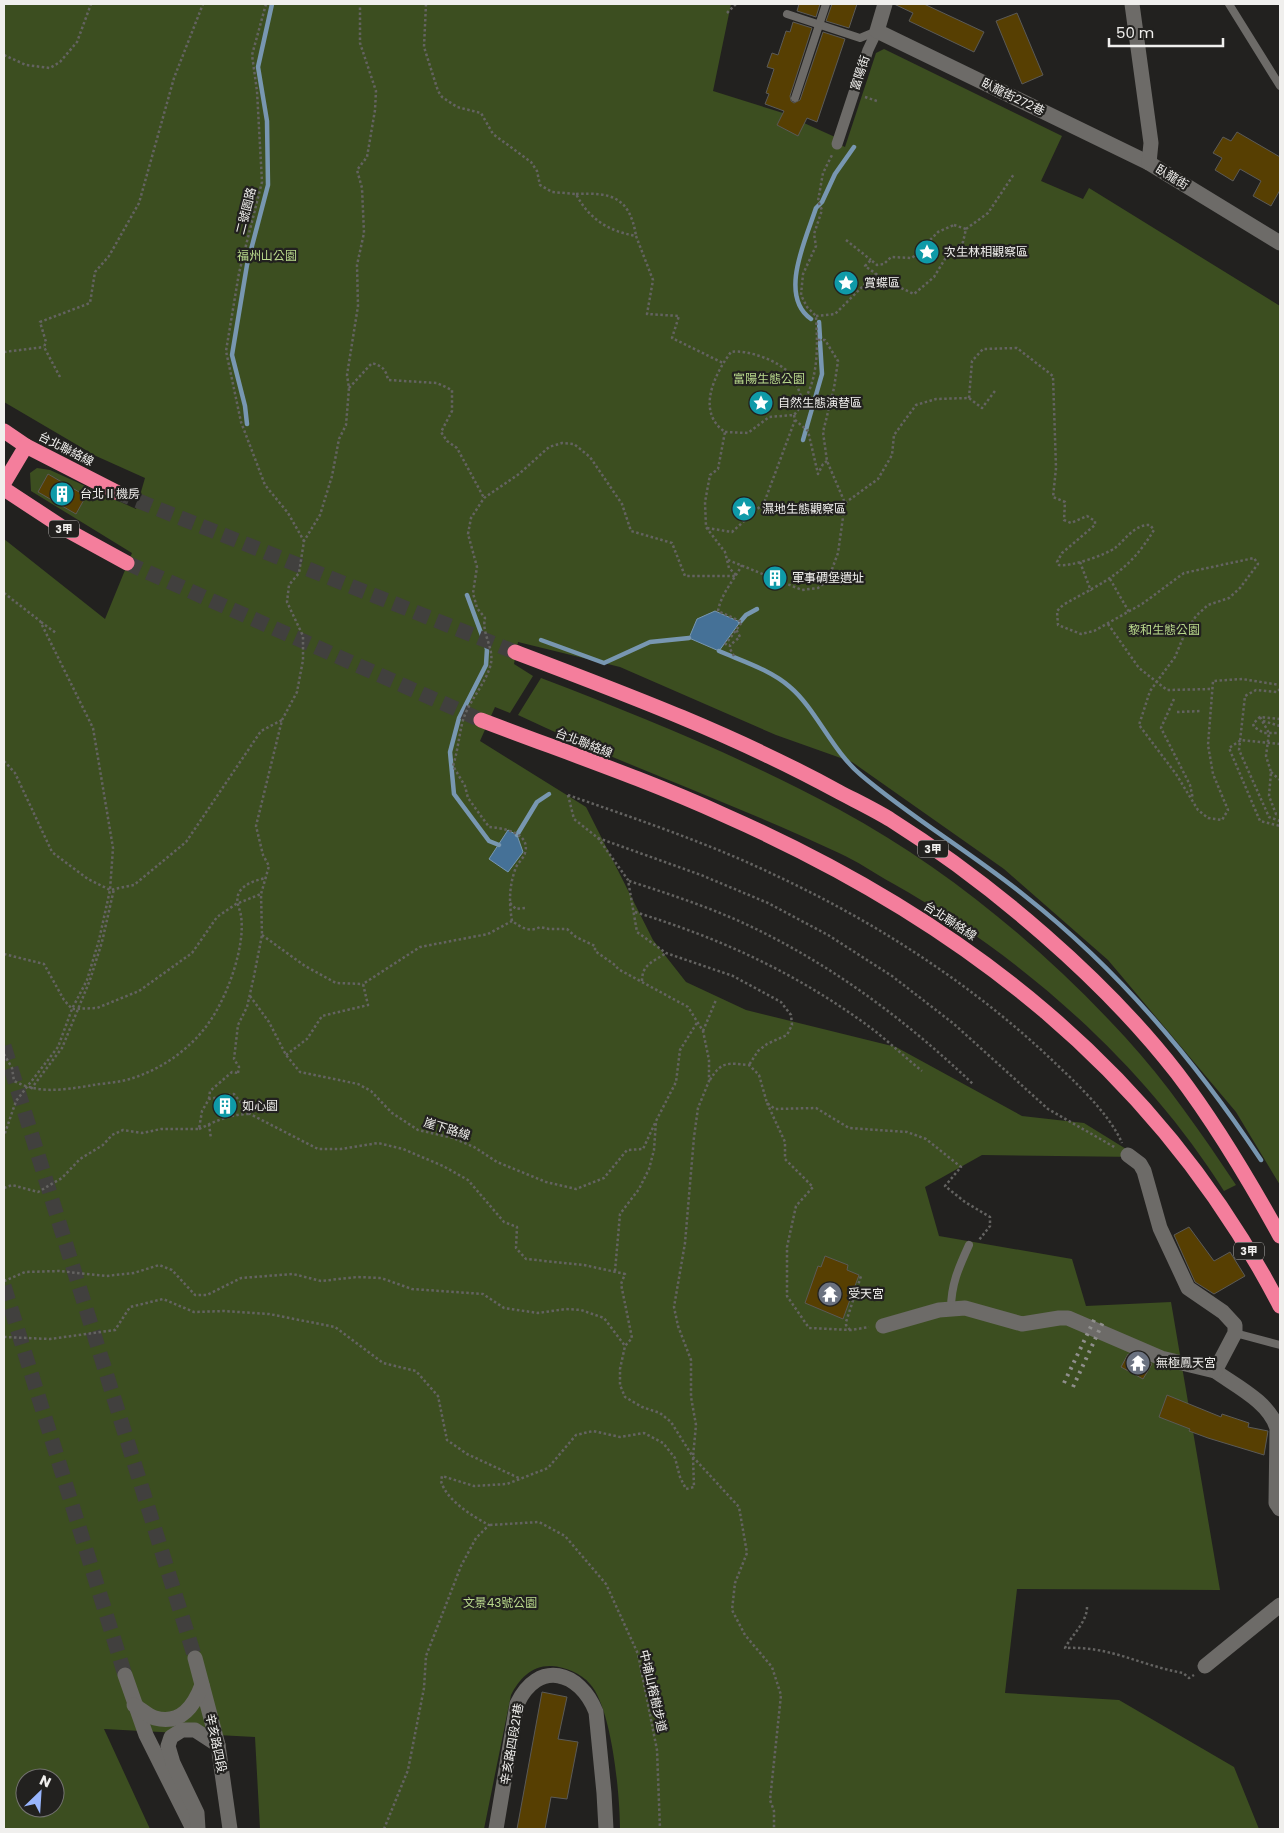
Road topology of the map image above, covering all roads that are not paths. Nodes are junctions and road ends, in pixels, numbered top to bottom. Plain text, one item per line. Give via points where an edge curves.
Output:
1 (826, 4) edge
2 (886, 4) edge
3 (1132, 4) edge
4 (1229, 4) edge
5 (787, 14) dead end
6 (819, 25) junction
7 (877, 31) junction
8 (1280, 86) edge
9 (795, 98) dead end
10 (837, 144) road end
11 (1149, 163) junction
12 (1280, 243) edge
13 (4, 430) edge
14 (26, 446) junction
15 (4, 483) edge
16 (4, 489) edge
17 (116, 492) tunnel mouth
18 (127, 563) tunnel mouth
19 (515, 652) tunnel mouth
20 (481, 720) tunnel mouth
21 (1128, 1155) road end
22 (1280, 1236) edge
23 (969, 1245) road end
24 (1280, 1306) edge
25 (951, 1309) junction
26 (883, 1326) dead end
27 (1236, 1333) junction
28 (1280, 1345) edge
29 (1215, 1371) junction
30 (1280, 1509) edge
31 (1280, 1605) edge
32 (195, 1658) tunnel mouth
33 (1205, 1666) road end
34 (125, 1675) tunnel mouth
35 (202, 1685) junction
36 (134, 1706) junction
37 (218, 1745) junction
38 (192, 1829) edge
39 (198, 1829) edge
40 (230, 1829) edge
41 (496, 1829) edge
42 (606, 1829) edge

1 - 6 lane
2 - 7 street, 富陽街
3 - 11 street, 臥龍街 via 1151,143
4 - 8 lane
5 - 6 lane
6 - 7 lane via 860,38
6 - 9 lane
7 - 10 street, 富陽街
7 - 11 street, 臥龍街272巷
11 - 12 street, 臥龍街
13 - 14 highway, 台北聯絡線
14 - 15 highway
14 - 17 highway, 台北聯絡線
16 - 18 highway, 3甲 via 65,530
19 - 22 highway, 3甲 via 685,717 750,746 891,820 960,868 1055,946 1128,1017 1176,1072 1224,1139
20 - 24 highway, 台北聯絡線 / 3甲 via 662,788 792,847 924,921 993,968 1042,1006 1142,1104 1216,1197
21 - 27 street via 1144,1171 1160,1228 1188,1288 1230,1318
23 - 25 lane via 954,1276
25 - 26 street
25 - 29 street via 976,1310 1022,1324 1059,1318 1082,1322 1161,1358
27 - 28 lane
27 - 29 street
29 - 30 street via 1273,1416 1277,1428 1276,1503
31 - 33 street
32 - 35 street, 辛亥路四段
34 - 36 street
35 - 36 street via 195,1703 181,1716 154,1718
35 - 37 street, 辛亥路四段
36 - 38 street
37 - 39 street via 194,1730 182,1730 171,1737 168,1746 172,1763 197,1813
37 - 40 street, 辛亥路四段
41 - 42 street, 辛亥路四段21巷 via 517,1704 524,1690 546,1676 558,1676 583,1689 596,1712

